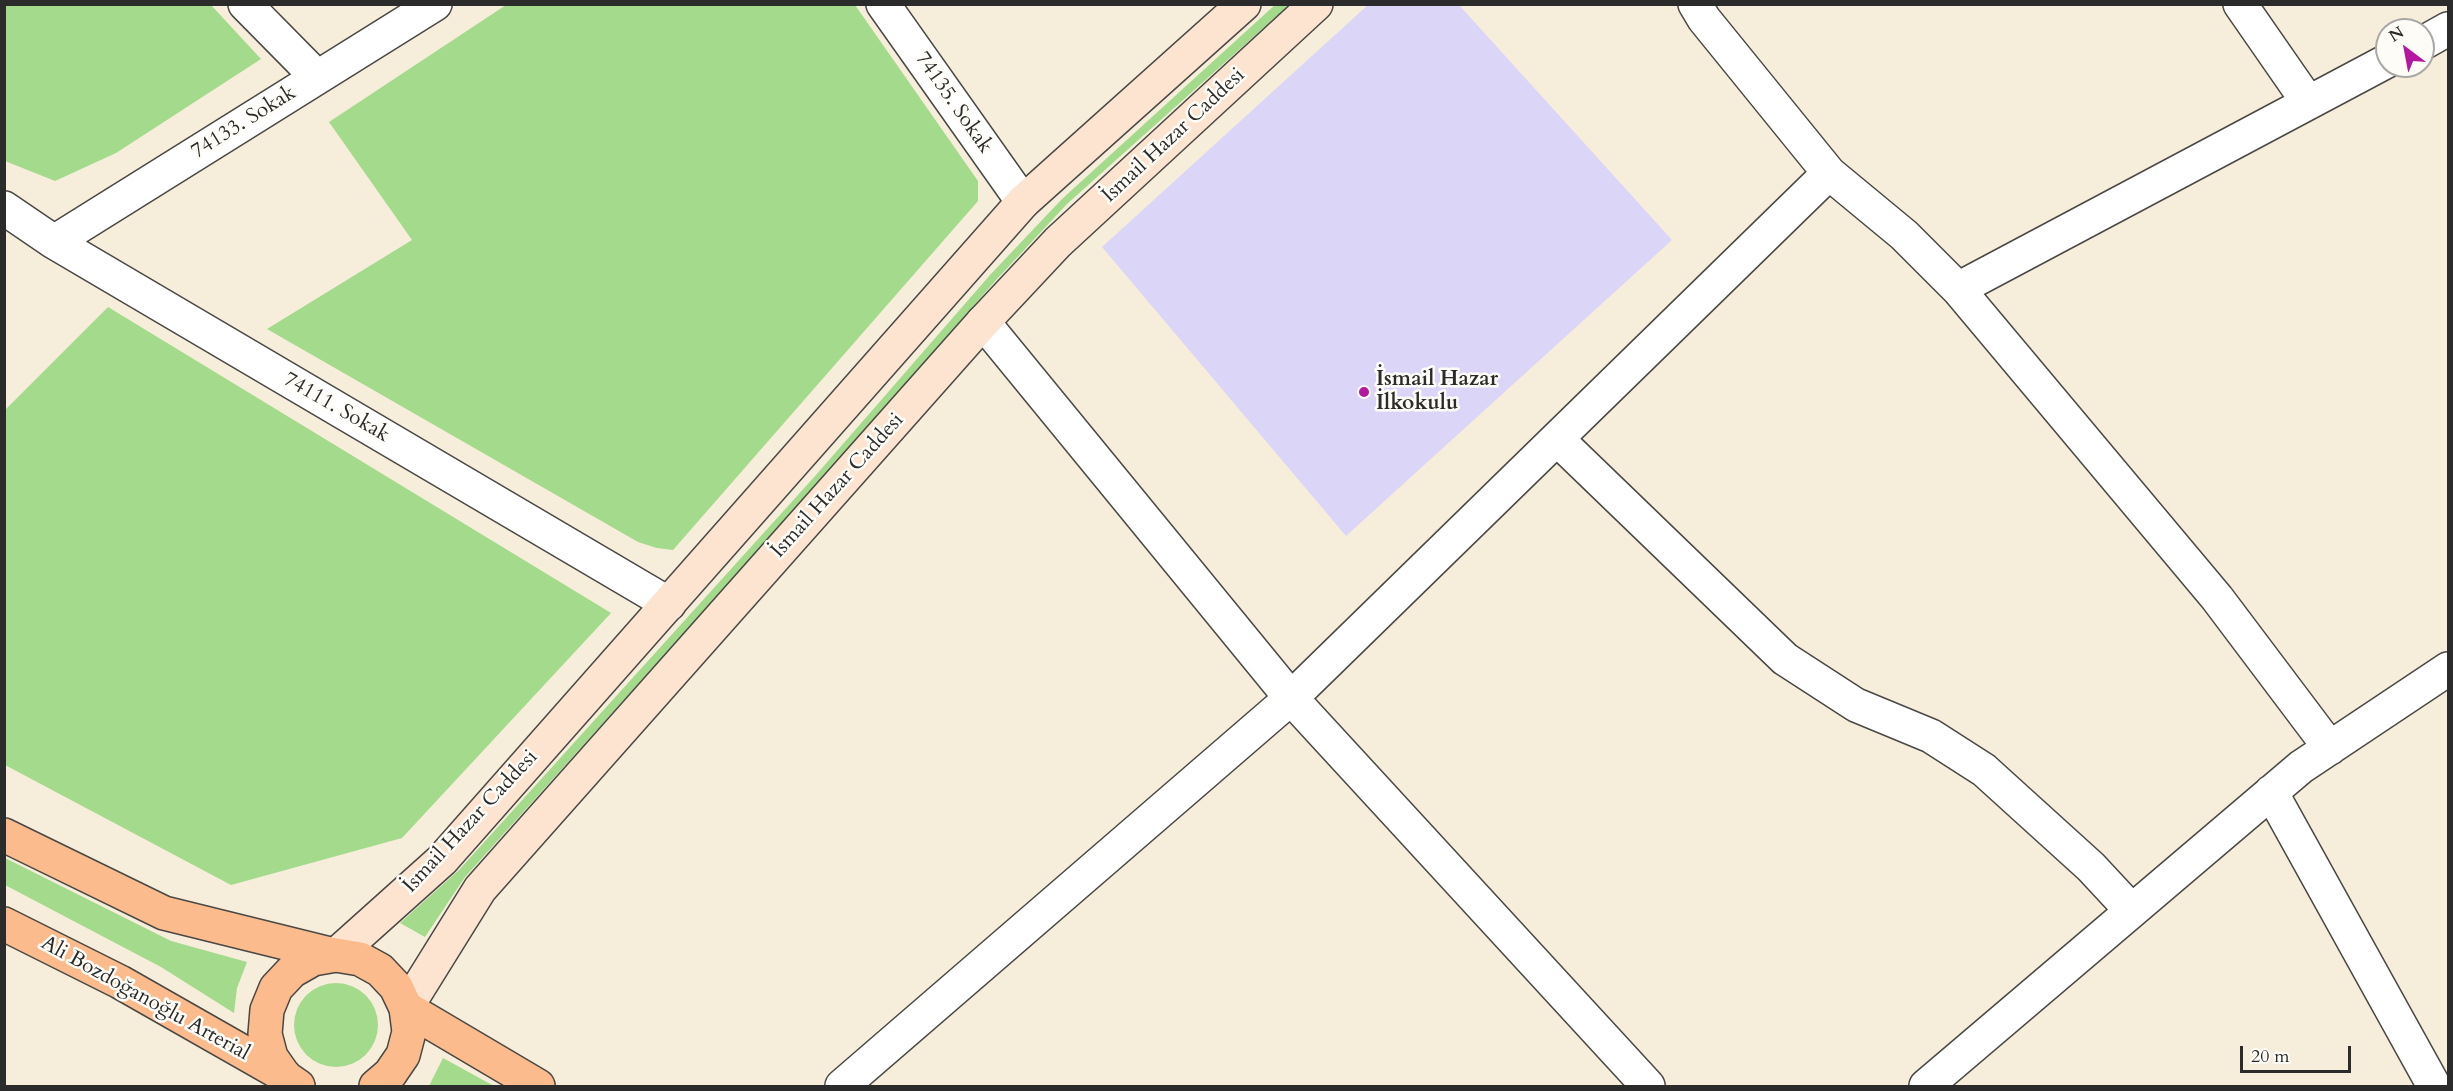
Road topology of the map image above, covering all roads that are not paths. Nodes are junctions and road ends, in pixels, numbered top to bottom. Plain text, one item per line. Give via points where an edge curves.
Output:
1 (245, 4) edge
2 (435, 4) edge
3 (883, 4) edge
4 (1244, 4) edge
5 (1316, 4) edge
6 (1695, 4) edge
7 (2253, 8) edge
8 (2375, 67) edge
9 (317, 77) junction
10 (2308, 102) junction
11 (1829, 173) junction
12 (1023, 202) junction
13 (4, 208) edge
14 (54, 242) junction
15 (1958, 289) junction
16 (983, 322) junction
17 (1557, 439) junction
18 (669, 604) junction
19 (2448, 669) edge
20 (1291, 698) junction
21 (2330, 748) junction
22 (2271, 792) junction
23 (4, 835) edge
24 (2131, 910) junction
25 (4, 924) edge
26 (336, 956) junction
27 (406, 1008) junction
28 (291, 1082) edge
29 (376, 1086) edge
30 (538, 1086) edge
31 (842, 1086) edge
32 (1648, 1086) edge
33 (1926, 1086) edge
34 (2434, 1086) edge

1 - 9 street
2 - 9 street, 74133. Sokak
3 - 12 street, 74135. Sokak
4 - 12 main road, İsmail Hazar Caddesi
5 - 16 main road, İsmail Hazar Caddesi via 1058,242
6 - 11 street
7 - 10 street
8 - 10 street
9 - 14 street, 74133. Sokak
10 - 15 street
11 - 15 street via 1904,235
11 - 17 street
12 - 18 main road, İsmail Hazar Caddesi
13 - 14 street, 74111. Sokak
14 - 18 street, 74111. Sokak
15 - 21 street via 2217,597
16 - 20 street
16 - 27 main road, İsmail Hazar Caddesi via 480,889
17 - 20 street
17 - 24 street via 1785,659 1856,705 1931,736 1984,770 2091,867
18 - 26 main road, İsmail Hazar Caddesi via 442,860
19 - 21 street
20 - 31 street
20 - 32 street
21 - 22 street
22 - 24 street
22 - 34 street
23 - 26 main road via 164,913
24 - 33 street
25 - 28 main road, Ali Bozdoğanoğlu Arterial via 120,982
26 - 27 main road via 360,959 380,970 396,987
26 - 28 main road via 313,959 292,971 276,988 267,1010 265,1034 271,1057
27 - 29 main road via 409,1032 403,1055
27 - 30 main road

